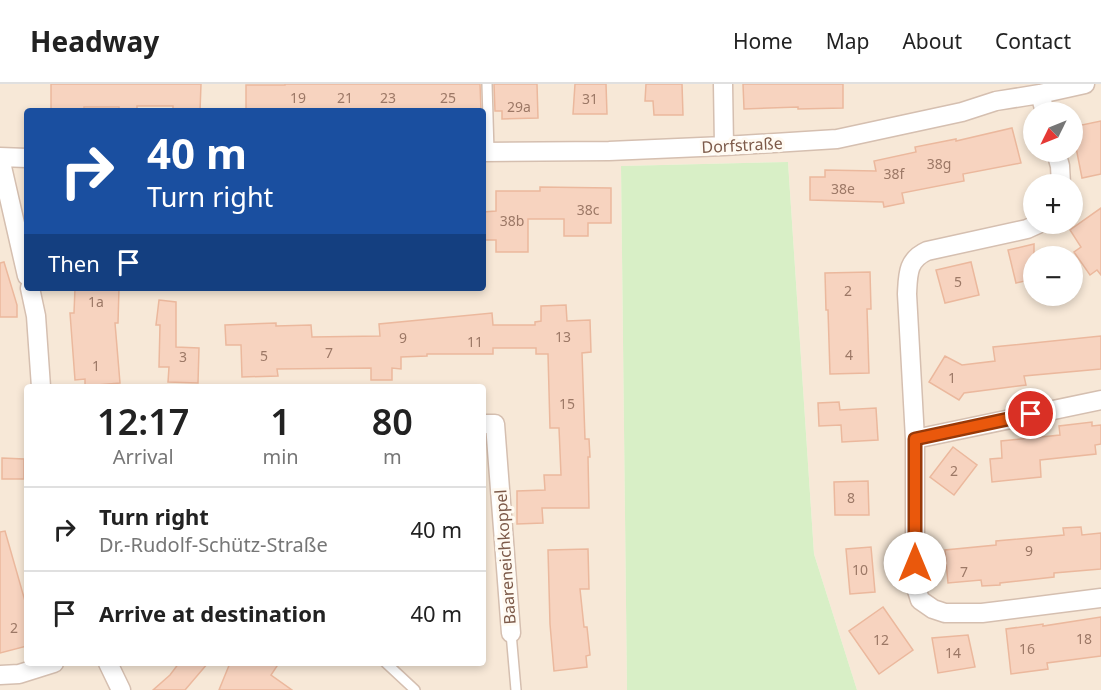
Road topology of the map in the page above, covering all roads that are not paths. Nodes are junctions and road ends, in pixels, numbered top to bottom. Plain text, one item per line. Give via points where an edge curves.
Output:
1 (487, 84) edge
2 (723, 84) edge
3 (1085, 84) edge
4 (996, 93) edge
5 (1040, 94) junction
6 (1042, 102) edge
7 (724, 146) junction
8 (486, 152) edge
9 (0, 158) edge
10 (24, 158) edge
11 (1023, 230) edge
12 (24, 263) edge
13 (31, 291) edge
14 (41, 384) edge
15 (1101, 400) edge
16 (489, 424) edge
17 (915, 439) junction
18 (1101, 598) edge
19 (511, 633) joint
20 (44, 666) edge
21 (109, 666) edge
22 (389, 666) edge
23 (0, 675) edge
24 (121, 690) edge
25 (415, 690) edge
26 (516, 690) edge

1 - 8 lane
2 - 7 street
3 - 5 street, Dorfstraße
4 - 5 street, Dorfstraße
4 - 7 street, Dorfstraße via 962,112 837,139
5 - 6 street
7 - 8 street, Dorfstraße
9 - 10 street
9 - 12 street
11 - 17 street via 927,251 913,261 907,294
13 - 14 street
15 - 17 street
16 - 19 street, Baareneichkoppel
17 - 18 street via 915,584 920,600 945,613 982,614
19 - 26 lane, Baareneichkoppel
20 - 23 street
21 - 24 street
22 - 25 lane

